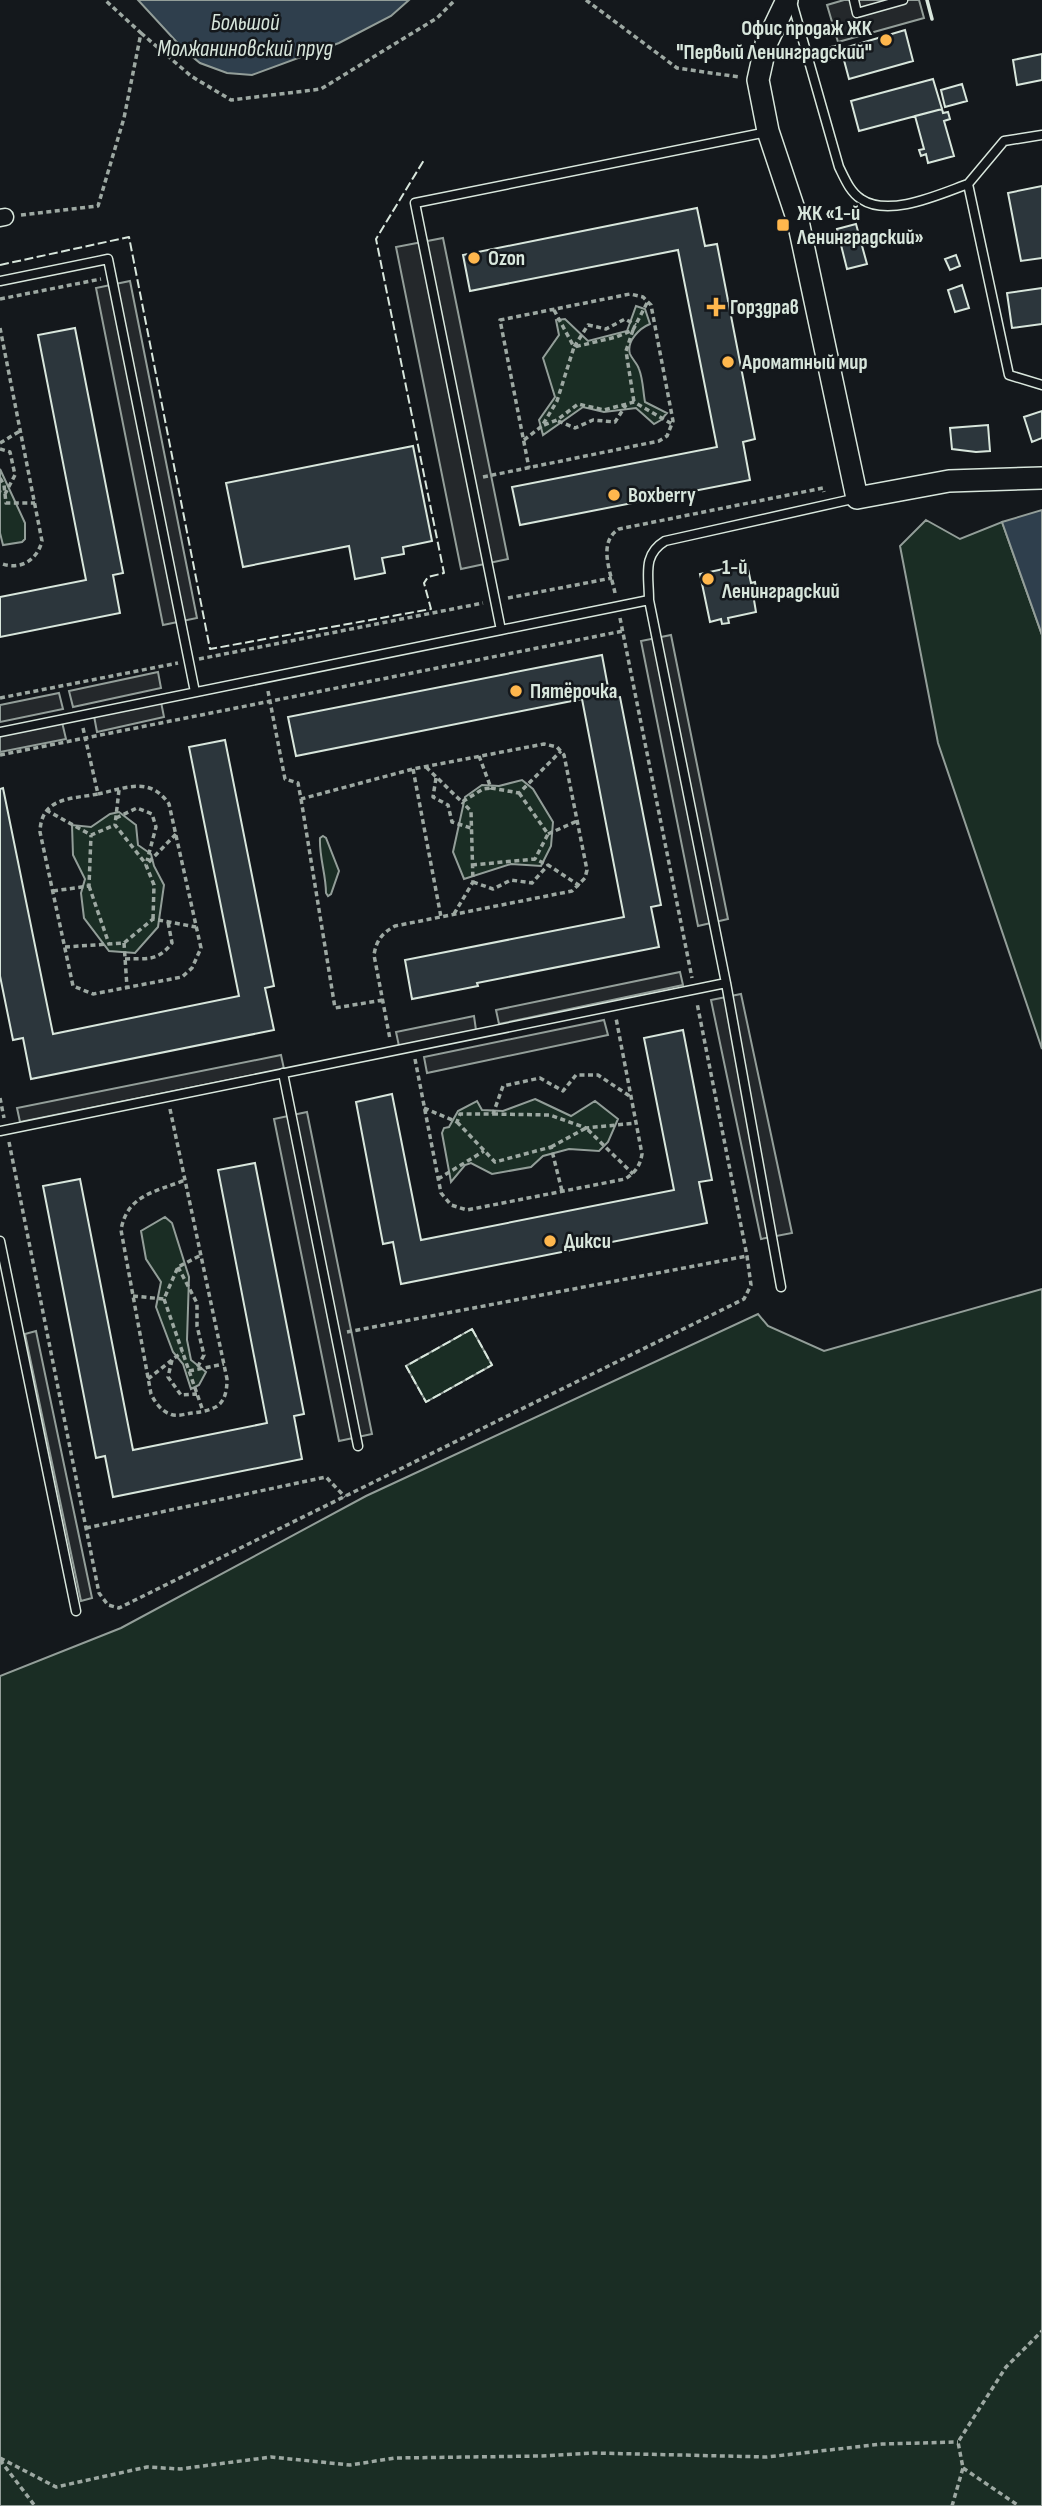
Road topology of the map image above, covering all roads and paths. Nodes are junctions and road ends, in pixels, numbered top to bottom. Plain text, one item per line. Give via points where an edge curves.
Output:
1 (105, 0) edge
2 (455, 0) edge
3 (586, 0) edge
4 (789, 0) edge
5 (854, 0) edge
6 (902, 0) edge
7 (141, 33) junction
8 (758, 79) junction
9 (768, 131) junction
10 (1042, 135) edge
11 (968, 184) junction
12 (3, 217) edge
13 (112, 276) junction
14 (0, 281) edge
15 (0, 299) edge
16 (648, 301) junction
17 (553, 309) junction
18 (636, 325) junction
19 (0, 328) edge
20 (633, 330) junction
21 (574, 347) junction
22 (3, 356) edge
23 (1042, 385) edge
24 (634, 402) junction
25 (627, 404) junction
26 (557, 420) junction
27 (672, 425) junction
28 (541, 426) junction
29 (20, 430) junction
30 (524, 440) junction
31 (0, 443) edge
32 (0, 449) edge
33 (529, 468) junction
34 (0, 478) edge
35 (1042, 478) edge
36 (471, 480) junction
37 (2, 493) edge
38 (857, 498) junction
39 (0, 503) edge
40 (6, 503) junction
41 (35, 503) junction
42 (826, 505) junction
43 (0, 563) edge
44 (612, 578) junction
45 (495, 600) junction
46 (649, 600) junction
47 (618, 606) junction
48 (501, 630) junction
49 (623, 631) junction
50 (188, 661) junction
51 (265, 678) junction
52 (195, 692) junction
53 (0, 698) edge
54 (270, 701) junction
55 (80, 716) junction
56 (0, 732) edge
57 (85, 738) junction
58 (561, 751) junction
59 (0, 755) edge
60 (479, 756) junction
61 (426, 767) junction
62 (413, 769) junction
63 (436, 777) junction
64 (491, 788) junction
65 (119, 790) junction
66 (519, 793) junction
67 (98, 794) junction
68 (301, 799) junction
69 (462, 802) junction
70 (46, 810) junction
71 (116, 818) junction
72 (577, 821) junction
73 (115, 825) junction
74 (471, 828) junction
75 (176, 834) junction
76 (548, 834) junction
77 (91, 835) junction
78 (535, 859) junction
79 (146, 864) junction
80 (472, 865) junction
81 (548, 865) junction
82 (473, 882) junction
83 (89, 886) junction
84 (580, 886) junction
85 (53, 891) junction
86 (453, 915) junction
87 (441, 917) junction
88 (153, 919) junction
89 (168, 922) junction
90 (196, 927) junction
91 (124, 943) junction
92 (109, 944) junction
93 (65, 947) junction
94 (125, 959) junction
95 (726, 983) junction
96 (127, 987) junction
97 (694, 989) junction
98 (383, 1000) junction
99 (613, 1006) junction
100 (413, 1047) junction
101 (393, 1051) junction
102 (283, 1073) junction
103 (168, 1097) junction
104 (631, 1097) junction
105 (0, 1098) edge
106 (424, 1108) junction
107 (492, 1114) junction
108 (457, 1122) junction
109 (636, 1123) junction
110 (586, 1128) junction
111 (3, 1130) edge
112 (551, 1147) junction
113 (484, 1151) junction
114 (633, 1174) junction
115 (438, 1179) junction
116 (185, 1180) junction
117 (562, 1191) junction
118 (0, 1241) edge
119 (201, 1255) junction
120 (747, 1256) junction
121 (178, 1267) junction
122 (781, 1287) dead end
123 (133, 1296) junction
124 (164, 1300) junction
125 (335, 1334) junction
126 (183, 1352) junction
127 (172, 1360) junction
128 (224, 1364) junction
129 (196, 1370) junction
130 (189, 1371) junction
131 (148, 1379) junction
132 (197, 1394) junction
133 (203, 1411) junction
134 (358, 1446) dead end
135 (345, 1497) junction
136 (86, 1528) junction
137 (76, 1611) dead end
138 (1042, 2331) edge
139 (957, 2442) junction
140 (0, 2459) edge
141 (963, 2469) junction
142 (35, 2506) edge
143 (952, 2506) edge
144 (1019, 2506) edge

1 - 7 path
2 - 7 path via 437,18 321,89 231,100 191,76
3 - 8 path via 677,68
4 - 8 street via 766,44
4 - 11 lane via 839,167 862,200 882,206 903,205
5 - 6 lane via 857,13
7 - 12 path via 124,118 98,206
8 - 9 street
9 - 36 lane via 415,203
9 - 38 street via 798,221
10 - 11 lane via 1004,141
11 - 23 lane via 1009,375
13 - 14 lane via 108,259
13 - 15 path
13 - 50 lane
16 - 17 path via 630,294
16 - 18 path
16 - 27 path
17 - 21 path
17 - 30 path via 500,320
18 - 20 path
18 - 21 path via 625,319 606,329 588,326
19 - 22 path
20 - 21 path
20 - 24 path via 626,351
21 - 28 path via 557,401
22 - 29 path
24 - 25 path
24 - 27 path
25 - 26 path via 604,410 578,404
25 - 26 path via 615,422 593,420 575,428
26 - 28 path
27 - 33 path via 659,441
28 - 30 path
29 - 31 path
29 - 41 path
30 - 33 path
32 - 37 path via 10,452 15,475
33 - 36 path
34 - 37 path
35 - 38 street via 949,481
36 - 45 lane
37 - 40 path
38 - 42 lane
39 - 40 path
40 - 41 path
41 - 43 path via 40,548 27,563
42 - 44 path via 823,488 619,529 607,544
42 - 46 lane via 666,541 650,555
44 - 45 path
44 - 47 path
45 - 48 lane
45 - 50 path
46 - 47 lane
46 - 95 lane
47 - 48 lane
47 - 49 path
48 - 51 lane
49 - 54 path
49 - 97 path
50 - 52 lane
50 - 53 path
51 - 52 lane
51 - 54 path
52 - 55 lane
54 - 57 path
54 - 68 path via 285,779 298,783
55 - 56 lane
55 - 57 path
57 - 59 path
57 - 67 path
58 - 60 path via 544,744
58 - 66 path
58 - 72 path
60 - 61 path
60 - 64 path
61 - 62 path
61 - 63 path
62 - 68 path
62 - 87 path
63 - 69 path
63 - 74 path via 433,797 448,805 452,822
64 - 66 path
64 - 69 path
65 - 67 path
65 - 71 path
65 - 75 path via 144,785 164,795
66 - 76 path
67 - 70 path via 61,801
68 - 98 path via 335,1008
69 - 74 path via 471,811
70 - 77 path
70 - 85 path via 40,832
71 - 73 path
71 - 79 path via 137,807 152,814 156,827
72 - 76 path
72 - 84 path via 587,870
73 - 77 path
73 - 79 path
74 - 80 path
75 - 79 path
75 - 90 path
76 - 78 path
77 - 83 path
78 - 80 path
78 - 81 path
79 - 88 path via 154,885
80 - 82 path
81 - 82 path via 532,883 511,880 493,889
81 - 84 path
82 - 86 path
83 - 85 path
83 - 92 path
84 - 86 path
85 - 93 path
86 - 87 path
87 - 98 path via 394,926 382,936 374,955
88 - 89 path
88 - 91 path
89 - 90 path
89 - 94 path via 172,943 164,954
90 - 96 path via 201,948 182,977
91 - 92 path
91 - 94 path
92 - 93 path
93 - 96 path via 73,986 93,994
94 - 96 path
95 - 97 lane
95 - 122 lane
97 - 99 lane
97 - 120 path
98 - 101 path
99 - 100 lane
99 - 104 path
100 - 101 lane
100 - 106 path
101 - 102 lane
102 - 103 lane
102 - 125 lane
103 - 111 lane
103 - 116 path
104 - 107 path via 598,1075 576,1075 563,1090 540,1077 503,1086
104 - 109 path
105 - 111 path
106 - 108 path
106 - 115 path
107 - 108 path via 460,1114
107 - 110 path via 550,1115
108 - 113 path
109 - 110 path
109 - 114 path via 642,1154
110 - 112 path
110 - 114 path
111 - 136 path
112 - 113 path via 495,1162
112 - 117 path
113 - 115 path
114 - 117 path
115 - 117 path via 446,1200 467,1210
116 - 119 path
116 - 123 path via 134,1201 123,1216 121,1230
118 - 137 lane
119 - 121 path
119 - 128 path
120 - 125 path
120 - 135 path via 751,1285 741,1301
121 - 124 path
121 - 129 path via 197,1303 204,1354
123 - 124 path
123 - 131 path
124 - 126 path
125 - 134 lane
126 - 127 path
126 - 130 path
127 - 131 path
127 - 132 path via 168,1377 181,1395
128 - 129 path
128 - 133 path via 227,1391 221,1403
129 - 130 path
130 - 132 path
131 - 133 path via 156,1402 172,1416
132 - 133 path
135 - 136 path via 326,1477
135 - 136 path via 119,1608 108,1605 99,1593
138 - 139 path via 1006,2367
139 - 140 path via 882,2444 768,2458 594,2452 395,2458 350,2465 271,2457 180,2469 147,2467 56,2487
139 - 141 path
140 - 142 path
141 - 143 path
141 - 144 path

